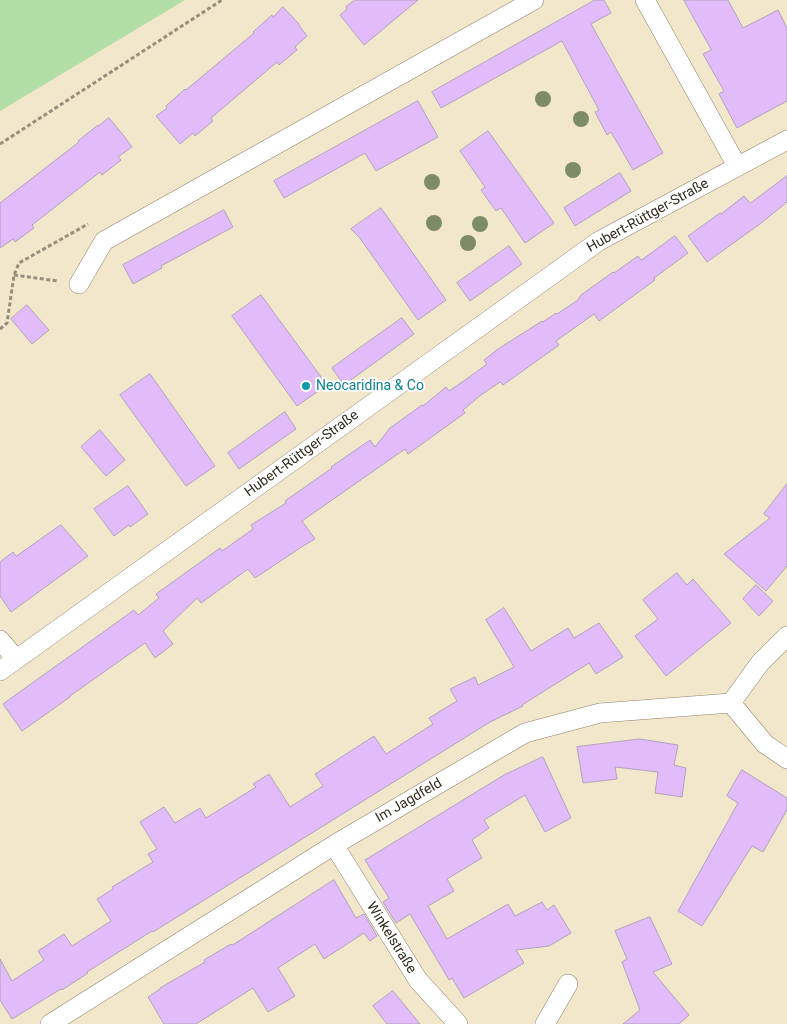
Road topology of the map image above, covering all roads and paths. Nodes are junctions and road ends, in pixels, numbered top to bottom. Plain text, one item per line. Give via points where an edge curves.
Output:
1 (222, 0) edge
2 (534, 0) edge
3 (645, 0) edge
4 (787, 140) edge
5 (0, 144) edge
6 (737, 166) junction
7 (79, 284) joint
8 (0, 329) edge
9 (787, 636) edge
10 (0, 640) edge
11 (16, 659) junction
12 (0, 671) edge
13 (731, 704) junction
14 (787, 759) edge
15 (334, 845) junction
16 (568, 984) dead end
17 (50, 1024) edge
18 (458, 1024) edge
19 (545, 1024) edge

1 - 5 path
2 - 7 street via 104,241
3 - 6 street
4 - 6 street, Hubert-Rüttger-Straße
6 - 11 street, Hubert-Rüttger-Straße via 599,241
7 - 8 path via 14,275 7,322
9 - 13 street via 760,663
10 - 11 street
11 - 12 street, Hubert-Rüttger-Straße
13 - 14 street via 765,744
13 - 15 street, Im Jagdfeld via 600,713 525,733
15 - 17 street, Im Jagdfeld
15 - 18 street, Winkelstraße via 418,980
16 - 19 street

